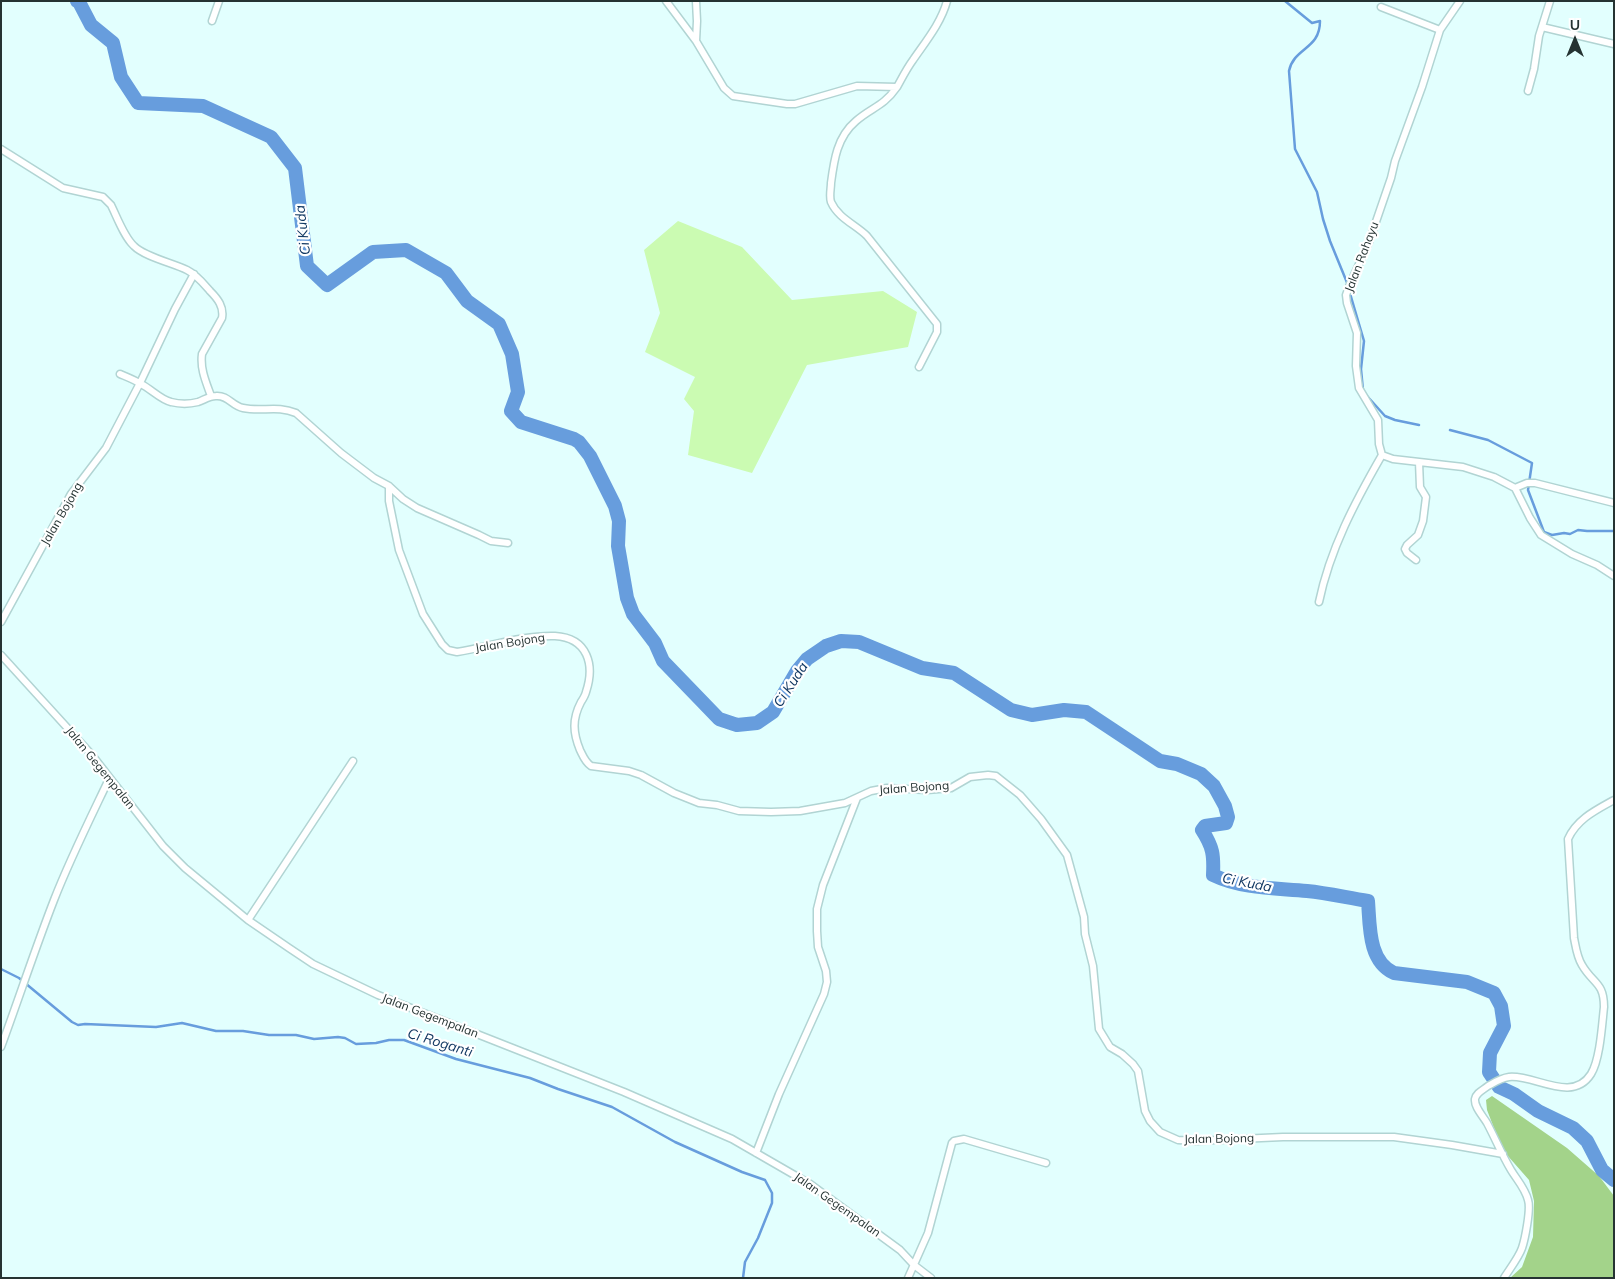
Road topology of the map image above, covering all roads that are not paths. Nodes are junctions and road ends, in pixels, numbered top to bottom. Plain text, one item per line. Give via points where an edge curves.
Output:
1 (219, 1) edge
2 (666, 1) edge
3 (696, 1) edge
4 (947, 1) edge
5 (1460, 1) edge
6 (1550, 1) edge
7 (1380, 7) dead end
8 (212, 21) dead end
9 (1542, 27) junction
10 (1440, 30) junction
11 (696, 41) junction
12 (1614, 44) edge
13 (897, 87) junction
14 (1528, 91) dead end
15 (1, 149) edge
16 (194, 274) junction
17 (919, 367) dead end
18 (120, 374) dead end
19 (140, 383) junction
20 (211, 396) junction
21 (1382, 455) junction
22 (1419, 462) junction
23 (388, 486) junction
24 (1515, 488) junction
25 (1614, 503) edge
26 (508, 543) dead end
27 (1416, 560) dead end
28 (1614, 576) edge
29 (1319, 602) dead end
30 (1, 622) edge
31 (1, 655) edge
32 (353, 761) dead end
33 (109, 779) junction
34 (857, 798) junction
35 (1612, 803) edge
36 (248, 920) junction
37 (1, 1047) edge
38 (756, 1153) junction
39 (1503, 1154) junction
40 (1046, 1163) dead end
41 (914, 1265) junction
42 (908, 1278) edge
43 (932, 1278) edge
44 (1504, 1278) edge

1 - 8 street
2 - 11 street
3 - 11 street
4 - 13 street via 936,26
5 - 10 street, Jalan Rahayu
6 - 9 street
7 - 10 street
9 - 12 street
9 - 14 street
10 - 21 street, Jalan Rahayu via 1369,242 1348,286 1346,303 1357,333 1357,382 1378,420
11 - 13 street via 724,88 733,96 795,104 857,86
13 - 17 street via 884,102 858,118 845,133 835,158 830,198 847,221 867,236 937,324 937,332
15 - 16 street via 63,188 103,197 111,205 132,245
16 - 19 street, Jalan Bojong
16 - 20 street via 214,294 223,312 202,354 202,369
18 - 19 street
19 - 20 street via 170,402 198,402
19 - 30 street, Jalan Bojong via 106,448 71,494
20 - 23 street via 223,396 242,408 274,408 296,413 341,453
21 - 22 street
21 - 29 street via 1345,523
22 - 24 street via 1476,470
22 - 27 street via 1420,487 1426,497 1423,521 1418,535 1405,547 1405,552
23 - 26 street via 417,508 491,540
23 - 34 street, Jalan Bojong via 403,564 423,614 448,650 457,652 556,636 573,639 586,652 590,672 574,729 575,739 590,766 629,771 688,799 739,811 800,811
24 - 25 street via 1529,483
24 - 28 street via 1541,535
31 - 33 street, Jalan Gegempalan via 92,755
32 - 36 street
33 - 36 street, Jalan Gegempalan via 163,846
33 - 37 street via 71,859
34 - 38 street via 823,885 818,909 818,947 827,982 824,994
34 - 39 street, Jalan Bojong via 888,788 951,788 970,777 988,775 996,776 1020,795 1067,855 1084,917 1099,1029 1110,1046 1138,1071 1144,1111 1160,1132 1178,1140 1196,1141 1394,1136
35 - 39 street via 1584,818 1568,839 1577,954 1604,998 1594,1068 1588,1078 1574,1086 1554,1086 1509,1077 1497,1080 1478,1093 1475,1102
36 - 38 street, Jalan Gegempalan via 313,964 378,996 624,1092 732,1139
38 - 41 street, Jalan Gegempalan via 810,1184 900,1250
39 - 44 street via 1529,1202 1522,1249
40 - 41 street via 964,1139 954,1141 928,1233
41 - 42 street
41 - 43 street, Jalan Gegempalan

